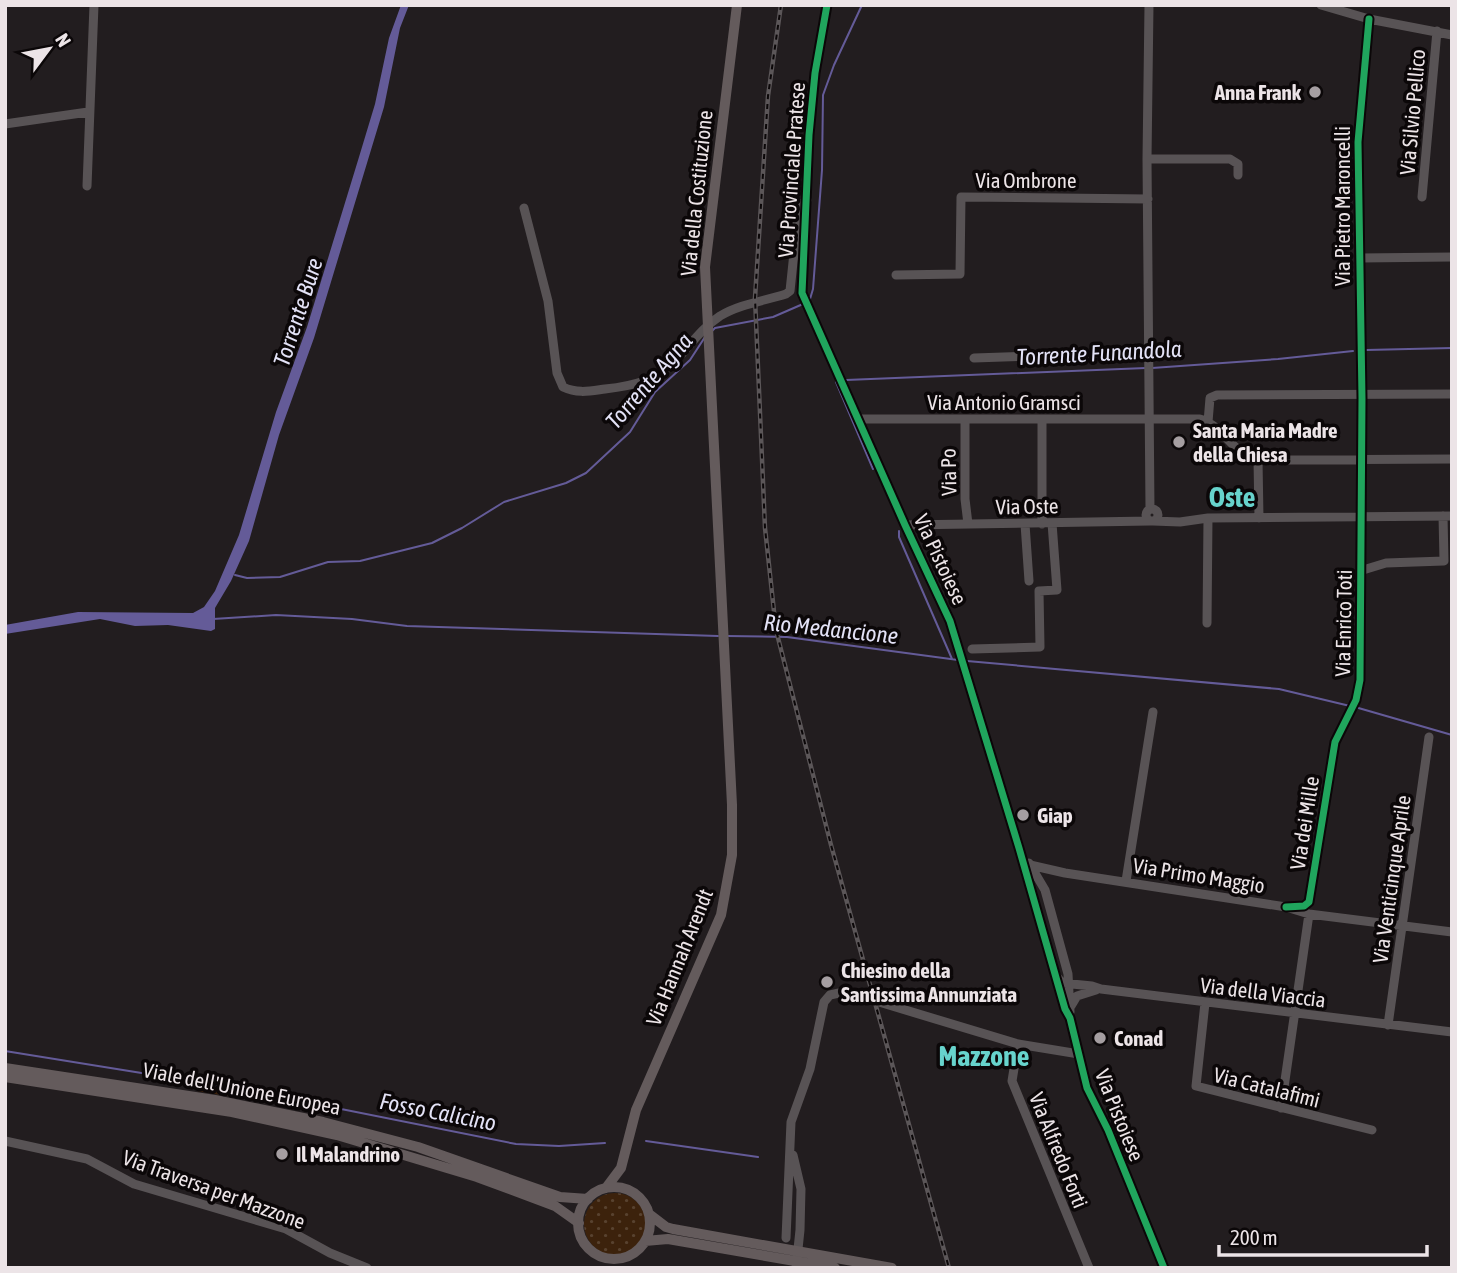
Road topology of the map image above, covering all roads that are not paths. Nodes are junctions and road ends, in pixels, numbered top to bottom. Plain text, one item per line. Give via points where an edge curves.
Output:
1 (94, 5) edge
2 (737, 5) edge
3 (827, 5) edge
4 (1149, 5) edge
5 (1321, 5) edge
6 (1369, 19) junction
7 (1437, 31) junction
8 (1452, 35) edge
9 (88, 112) junction
10 (5, 124) edge
11 (1147, 159) junction
12 (1238, 175) dead end
13 (87, 186) dead end
14 (1422, 197) dead end
15 (1148, 199) junction
16 (807, 200) junction
17 (524, 208) dead end
18 (1452, 257) edge
19 (1360, 258) junction
20 (896, 275) dead end
21 (803, 296) joint
22 (1150, 355) junction
23 (974, 358) dead end
24 (1362, 394) junction
25 (1452, 394) edge
26 (858, 419) junction
27 (1042, 419) junction
28 (1150, 419) junction
29 (965, 420) junction
30 (1208, 422) junction
31 (1362, 459) junction
32 (1452, 459) edge
33 (1258, 460) junction
34 (1153, 516) junction
35 (1447, 516) edge
36 (1362, 517) junction
37 (1259, 518) junction
38 (1208, 519) junction
39 (968, 524) junction
40 (1026, 524) junction
41 (1047, 524) junction
42 (905, 525) junction
43 (1448, 561) edge
44 (1363, 570) junction
45 (1028, 581) dead end
46 (1207, 623) dead end
47 (724, 632) joint
48 (972, 649) dead end
49 (1153, 712) dead end
50 (1341, 726) joint
51 (1429, 737) dead end
52 (1019, 848) junction
53 (1030, 865) junction
54 (1065, 873) junction
55 (1126, 881) junction
56 (1040, 883) junction
57 (1032, 892) junction
58 (1286, 907) junction
59 (1309, 914) junction
60 (1401, 925) junction
61 (1452, 932) edge
62 (1057, 976) junction
63 (1070, 983) junction
64 (1101, 989) junction
65 (867, 999) dead end
66 (879, 1002) dead end
67 (1205, 1003) junction
68 (1293, 1014) junction
69 (1070, 1018) junction
70 (1388, 1025) junction
71 (1452, 1032) edge
72 (1018, 1044) junction
73 (1079, 1054) junction
74 (5, 1068) edge
75 (5, 1077) edge
76 (1281, 1108) junction
77 (1372, 1130) dead end
78 (790, 1139) junction
79 (5, 1141) edge
80 (624, 1159) junction
81 (606, 1188) junction
82 (636, 1194) junction
83 (588, 1199) junction
84 (649, 1214) junction
85 (579, 1223) junction
86 (786, 1238) dead end
87 (645, 1241) junction
88 (367, 1268) edge
89 (796, 1268) edge
90 (835, 1268) edge
91 (892, 1268) edge
92 (1089, 1268) edge
93 (1164, 1268) edge

1 - 9 street
2 - 47 main road, Via della Costituzione via 706,246
3 - 16 street, Via Provinciale Pratese via 809,135
4 - 11 street
5 - 6 street
6 - 7 street
6 - 19 street, Via Pietro Maroncelli via 1358,142
7 - 8 street
7 - 14 street, Via Silvio Pellico
9 - 10 street
9 - 13 street
11 - 12 street via 1230,159 1238,164
11 - 15 street
15 - 20 street, Via Ombrone via 961,197 960,274
15 - 22 street
16 - 17 street via 799,205 790,291 723,314 698,333 677,361 640,384 579,393 563,387 557,373 548,301
16 - 21 street, Via Provinciale Pratese
18 - 19 street
19 - 24 street, Via Pietro Maroncelli
21 - 26 street, Via Pistoiese
22 - 23 street
22 - 28 street
24 - 25 street
24 - 30 street via 1217,395 1210,398
24 - 31 street, Via Pietro Maroncelli
26 - 29 street, Via Antonio Gramsci
26 - 42 street, Via Pistoiese
27 - 28 street, Via Antonio Gramsci
27 - 29 street, Via Antonio Gramsci
27 - 41 street
28 - 30 street, Via Antonio Gramsci
28 - 34 street
29 - 39 street, Via Po
30 - 33 street via 1247,457
31 - 32 street
31 - 33 street
31 - 36 street, Via Enrico Toti
33 - 37 street
34 - 38 street, Via Oste
34 - 41 street, Via Oste
35 - 36 street, Via Oste
35 - 43 street
36 - 37 street, Via Oste
36 - 44 street, Via Enrico Toti
37 - 38 street, Via Oste
38 - 46 street
39 - 40 street, Via Oste
39 - 42 street, Via Oste
40 - 41 street, Via Oste
40 - 45 street
41 - 48 street via 1056,590 1039,591 1040,647
42 - 52 street, Via Pistoiese via 961,652
43 - 44 street via 1386,562
44 - 50 street, Via Enrico Toti via 1361,670 1356,700
47 - 80 main road, Via Hannah Arendt via 733,834 726,894 636,1110
49 - 55 street
50 - 58 street, Via dei Mille via 1309,902
51 - 60 street, Via Venticinque Aprile
52 - 53 street, Via Pistoiese
52 - 57 street, Via Pistoiese
53 - 54 street, Via Primo Maggio
53 - 56 street, Via Pistoiese
54 - 55 street, Via Primo Maggio
54 - 56 street, Via Primo Maggio via 1044,877
55 - 58 street, Via Primo Maggio
56 - 57 street
56 - 63 street, Via Pistoiese
57 - 62 street, Via Pistoiese
58 - 59 street, Via Primo Maggio
59 - 60 street, Via Primo Maggio
59 - 68 street
60 - 61 street, Via Primo Maggio
60 - 70 street, Via Venticinque Aprile
62 - 63 street, Via della Viaccia via 1062,983
62 - 69 street, Via Pistoiese
63 - 64 street, Via della Viaccia
63 - 69 street, Via Pistoiese
64 - 67 street, Via della Viaccia
64 - 69 street via 1077,996
65 - 78 street via 838,993 824,1002
66 - 72 street
67 - 68 street, Via della Viaccia
67 - 76 street, Via Catalafimi via 1196,1086
68 - 70 street, Via della Viaccia
68 - 76 street
69 - 73 street, Via Pistoiese
70 - 71 street, Via della Viaccia
72 - 73 street
72 - 92 street, Via Alfredo Forti via 1012,1082
73 - 93 street, Via Pistoiese via 1087,1088
74 - 83 main road, Viale dell'Unione Europea via 312,1119 418,1147 560,1197
75 - 85 main road, Viale dell'Unione Europea via 315,1129 477,1177 555,1206
76 - 77 street, Via Catalafimi
78 - 86 street
78 - 89 street via 801,1189
79 - 88 street, Via Traversa per Mazzone via 87,1159 134,1184 286,1228 330,1254
80 - 81 main road
80 - 82 main road
81 - 82 main road
81 - 83 main road
82 - 84 main road
83 - 85 main road
84 - 87 main road
84 - 91 main road via 673,1229
85 - 87 main road, Viale dell'Unione Europea via 588,1247 605,1258 631,1255
87 - 90 main road via 677,1240

